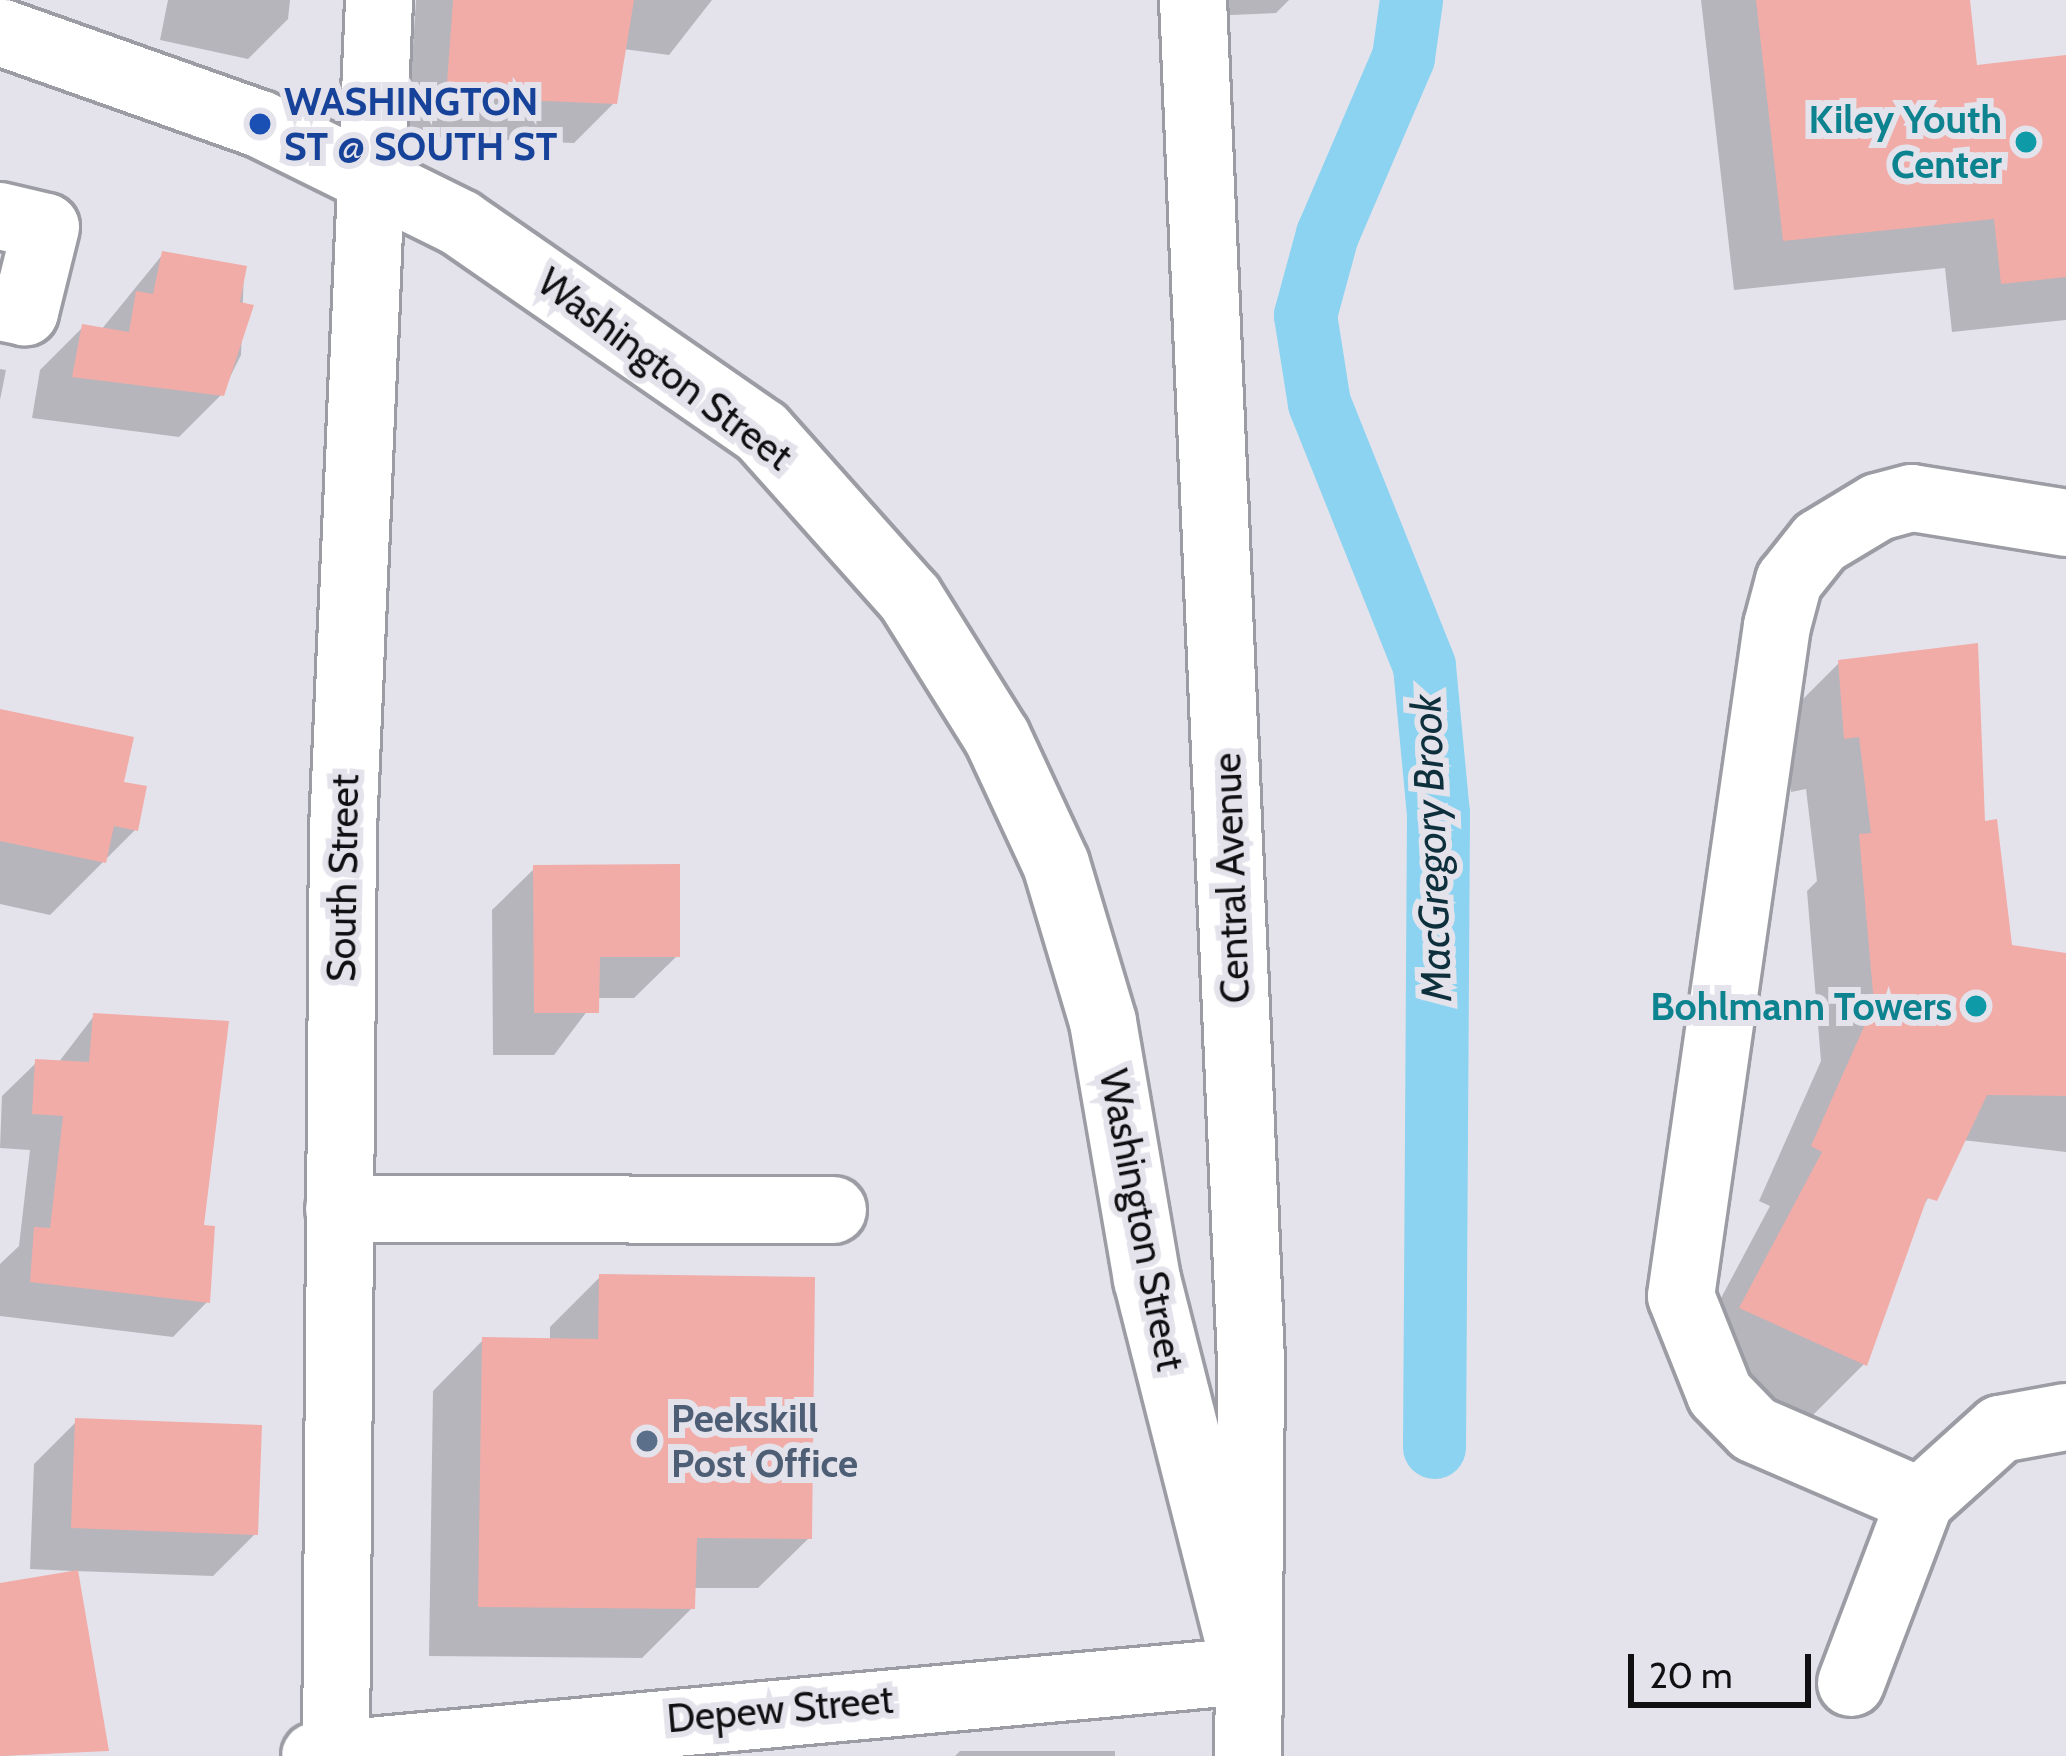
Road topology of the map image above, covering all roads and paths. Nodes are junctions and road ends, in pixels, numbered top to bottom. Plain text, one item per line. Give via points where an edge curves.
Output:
1 (379, 0) edge
2 (1193, 0) edge
3 (0, 32) edge
4 (368, 177) junction
5 (0, 216) edge
6 (0, 307) edge
7 (2066, 523) edge
8 (339, 1209) junction
9 (833, 1210) dead end
10 (2066, 1417) edge
11 (1920, 1501) junction
12 (1246, 1671) junction
13 (1851, 1682) dead end
14 (328, 1754) edge
15 (1248, 1756) edge

1 - 4 street, South Street
2 - 12 street, Central Avenue via 1252,1359
3 - 4 street, Washington Street via 260,124
4 - 8 street, South Street
4 - 12 street, Washington Street via 560,285 762,432 898,583 997,737 1056,864 1103,1022 1147,1279
5 - 6 street via 46,227 25,312
7 - 11 street via 1912,498 1847,520 1789,581 1692,1175 1681,1296 1720,1394 1754,1429
8 - 9 street
8 - 14 street, South Street
10 - 11 street via 2000,1429
11 - 13 street
12 - 14 street, Depew Street
12 - 15 street, Central Avenue

